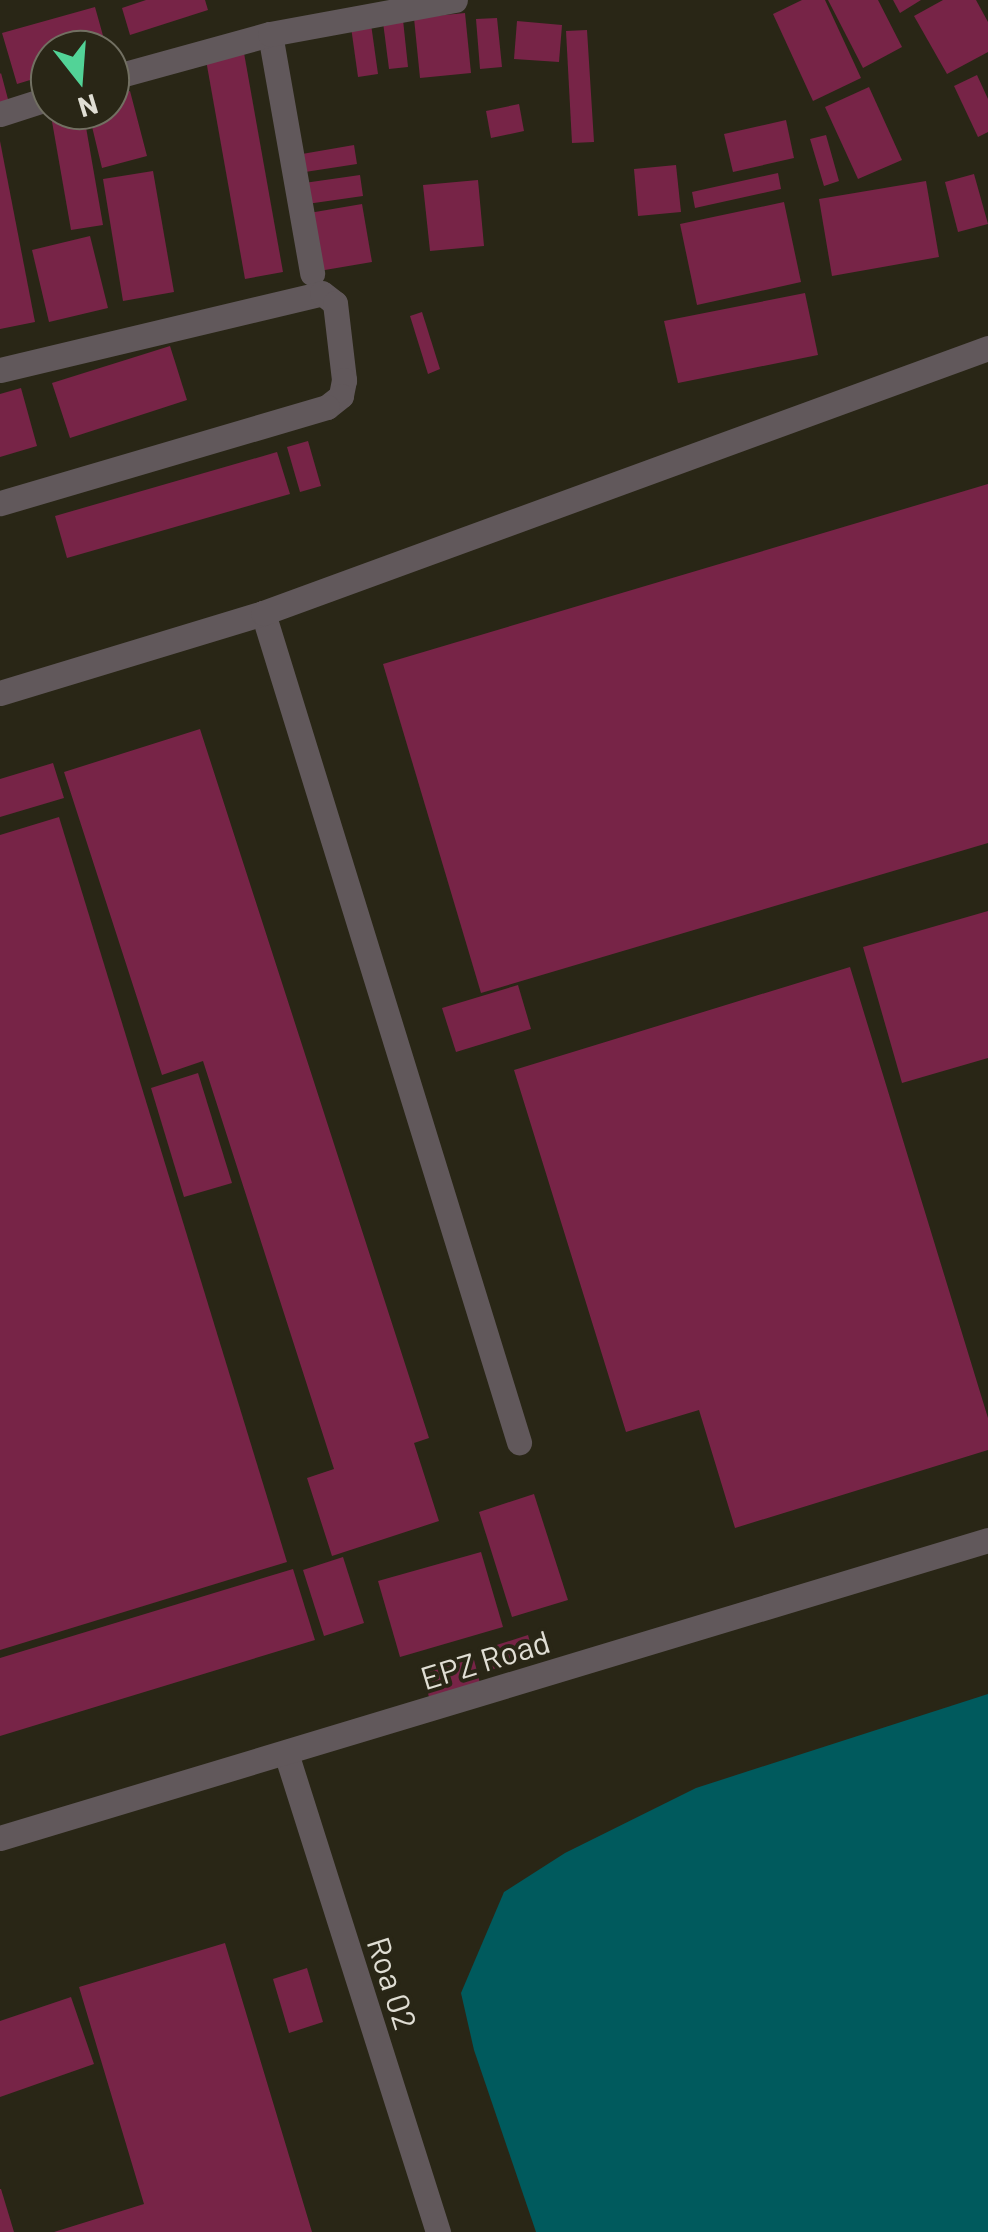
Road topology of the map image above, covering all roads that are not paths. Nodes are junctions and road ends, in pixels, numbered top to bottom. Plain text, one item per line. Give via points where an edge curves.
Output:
1 (455, 0) edge
2 (270, 34) junction
3 (130, 72) edge
4 (30, 104) edge
5 (0, 114) edge
6 (312, 273) dead end
7 (988, 348) edge
8 (0, 370) edge
9 (0, 502) edge
10 (264, 614) junction
11 (0, 693) edge
12 (518, 1442) dead end
13 (988, 1540) edge
14 (286, 1753) junction
15 (0, 1838) edge
16 (438, 2232) edge

1 - 2 street
2 - 3 street
2 - 6 street
4 - 5 street
7 - 10 street
8 - 9 street via 322,292 334,303 344,380 341,396 327,406
10 - 11 street
10 - 12 street
13 - 14 street, EPZ Road
14 - 15 street, EPZ Road
14 - 16 street, Roa 02

